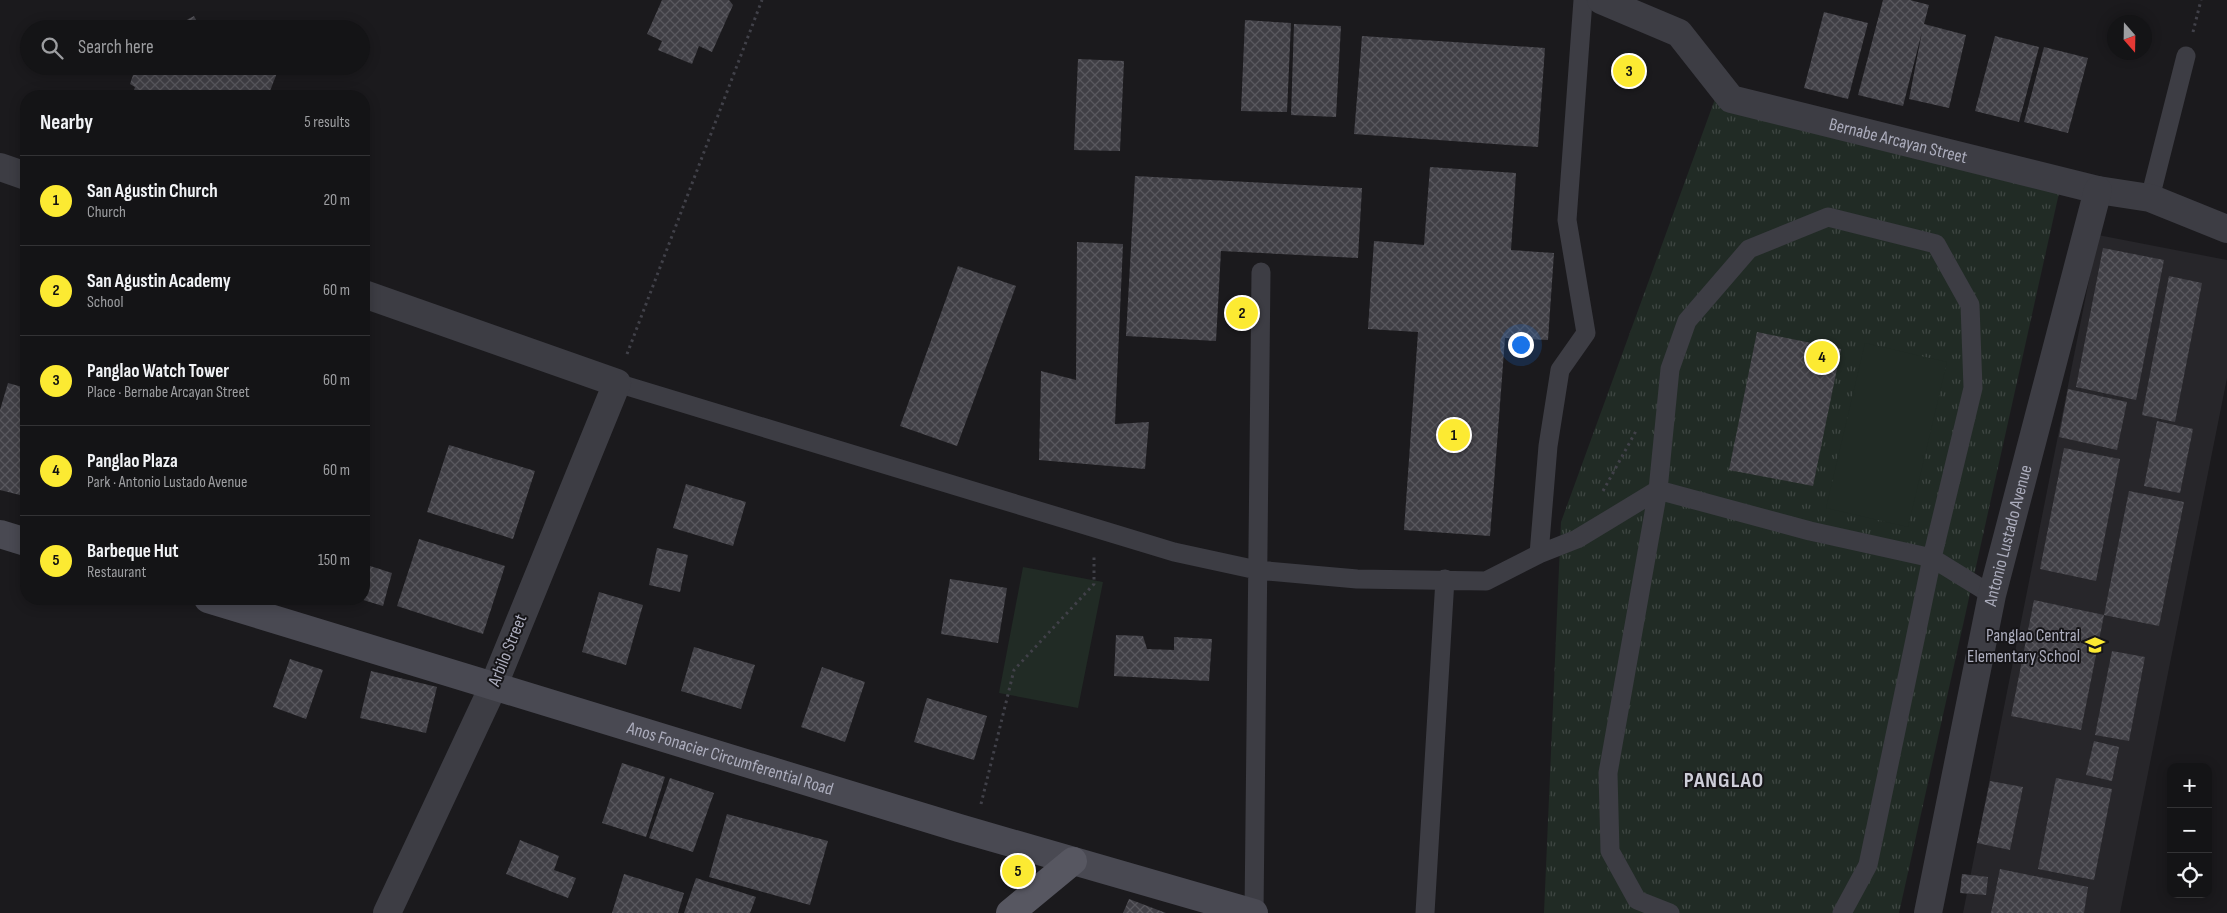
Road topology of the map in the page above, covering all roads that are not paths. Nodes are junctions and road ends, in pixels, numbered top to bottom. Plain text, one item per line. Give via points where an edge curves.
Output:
1 (1582, 0) edge
2 (1601, 0) edge
3 (2186, 56) road end
4 (0, 167) edge
5 (20, 174) edge
6 (2098, 190) junction
7 (2150, 198) junction
8 (2227, 228) edge
9 (1261, 272) dead end
10 (370, 296) edge
11 (617, 383) junction
12 (1658, 490) junction
13 (0, 534) edge
14 (20, 540) edge
15 (1539, 554) junction
16 (1932, 558) junction
17 (1257, 570) junction
18 (1445, 579) junction
19 (1992, 595) junction
20 (227, 605) edge
21 (493, 687) junction
22 (1073, 861) junction
23 (387, 913) edge
24 (1010, 913) edge
25 (1254, 913) edge
26 (1425, 913) edge
27 (1670, 913) edge
28 (1842, 913) edge
29 (1928, 913) edge

1 - 15 lane via 1567,220 1586,333 1560,370 1548,446
2 - 6 street, Bernabe Arcayan Street via 1679,33 1731,99
3 - 7 lane
4 - 5 street
6 - 7 street, Bernabe Arcayan Street
6 - 19 street, Antonio Lustado Avenue
7 - 8 street, Bernabe Arcayan Street
9 - 17 lane
10 - 11 street
11 - 17 lane via 1174,552
11 - 21 street, Arbilo Street
12 - 15 lane via 1577,540
12 - 16 lane via 1810,531
12 - 16 lane via 1670,369 1687,321 1749,248 1828,217 1936,244 1970,306 1973,388
12 - 27 lane via 1608,772 1610,851 1637,900
13 - 14 main road
15 - 18 lane via 1486,580
16 - 19 lane
16 - 28 lane via 1868,865
17 - 18 lane via 1357,579
17 - 25 lane
18 - 26 lane
19 - 29 street, Antonio Lustado Avenue
20 - 21 main road, Anos Fonacier Circumferential Road
21 - 22 main road, Anos Fonacier Circumferential Road
21 - 23 street, Arbilo Street
22 - 24 main road
22 - 25 main road, Anos Fonacier Circumferential Road

